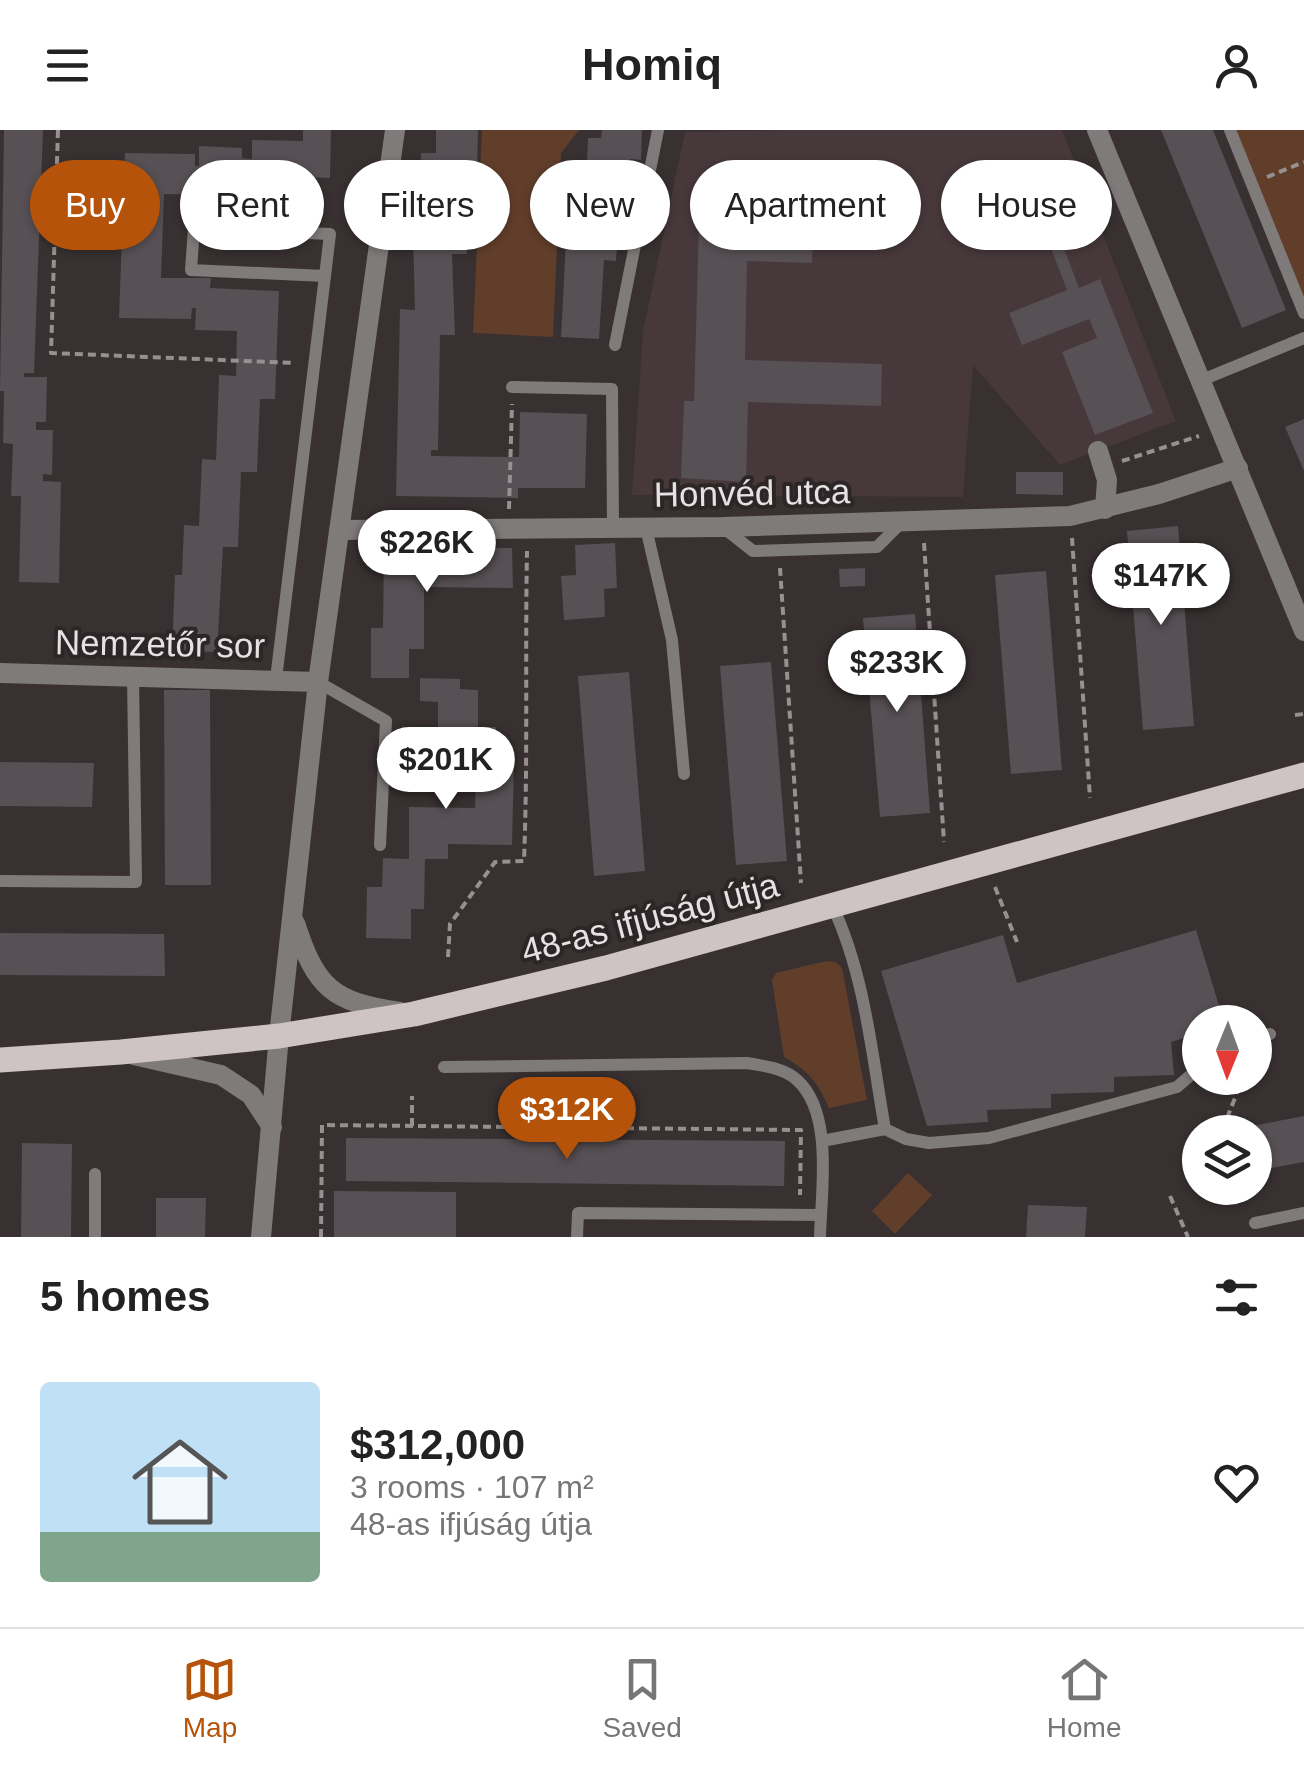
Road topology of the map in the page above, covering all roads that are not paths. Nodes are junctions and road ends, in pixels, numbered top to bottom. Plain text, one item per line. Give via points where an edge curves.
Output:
1 (395, 130) edge
2 (658, 130) edge
3 (1097, 130) edge
4 (1230, 130) edge
5 (325, 276) junction
6 (1304, 313) edge
7 (1304, 338) edge
8 (616, 345) dead end
9 (1202, 380) junction
10 (512, 387) road end
11 (1101, 459) road end
12 (1238, 468) junction
13 (1105, 509) junction
14 (913, 521) junction
15 (723, 527) junction
16 (613, 528) junction
17 (646, 528) junction
18 (339, 530) junction
19 (1304, 631) edge
20 (0, 673) edge
21 (133, 676) junction
22 (276, 680) junction
23 (318, 682) junction
24 (1304, 762) edge
25 (684, 774) dead end
26 (1292, 778) edge
27 (380, 845) dead end
28 (0, 881) edge
29 (834, 906) junction
30 (292, 916) junction
31 (414, 1014) junction
32 (278, 1036) junction
33 (121, 1052) junction
34 (0, 1060) edge
35 (444, 1067) dead end
36 (1182, 1082) edge
37 (272, 1127) junction
38 (885, 1129) junction
39 (822, 1141) junction
40 (95, 1174) dead end
41 (1304, 1213) edge
42 (820, 1215) junction
43 (1255, 1223) dead end
44 (95, 1237) edge
45 (261, 1237) edge
46 (578, 1237) edge
47 (820, 1237) edge

1 - 18 street
2 - 8 lane
3 - 9 street
4 - 6 lane
5 - 5 lane via 330,234 194,228 192,270
5 - 22 lane
7 - 9 lane
9 - 12 street
10 - 16 lane via 612,389
11 - 13 street
12 - 13 street, Honvéd utca
12 - 19 street
13 - 14 street, Honvéd utca
14 - 15 street, Honvéd utca
14 - 15 lane via 876,547 752,551
15 - 17 street, Honvéd utca
16 - 17 street, Honvéd utca
16 - 18 street, Honvéd utca
17 - 25 lane via 672,640
18 - 23 street
20 - 21 street, Nemzetőr sor
21 - 22 street, Nemzetőr sor
21 - 28 lane via 136,882
22 - 23 street, Nemzetőr sor
23 - 27 lane via 386,721
23 - 30 street
24 - 26 street
26 - 29 main road, 48-as ifjúság útja
29 - 31 main road, 48-as ifjúság útja
29 - 38 lane via 858,974
30 - 31 street via 308,962 327,987 359,1006
30 - 32 street
31 - 32 main road, 48-as ifjúság útja
32 - 33 main road, 48-as ifjúság útja
32 - 37 street
33 - 34 main road, 48-as ifjúság útja
33 - 37 street via 221,1075 251,1095
35 - 39 lane via 775,1067 811,1097
36 - 38 lane via 989,1138 929,1144
37 - 45 street
38 - 39 lane
39 - 42 lane
40 - 44 lane
41 - 43 lane
42 - 46 lane via 578,1213
42 - 47 lane

